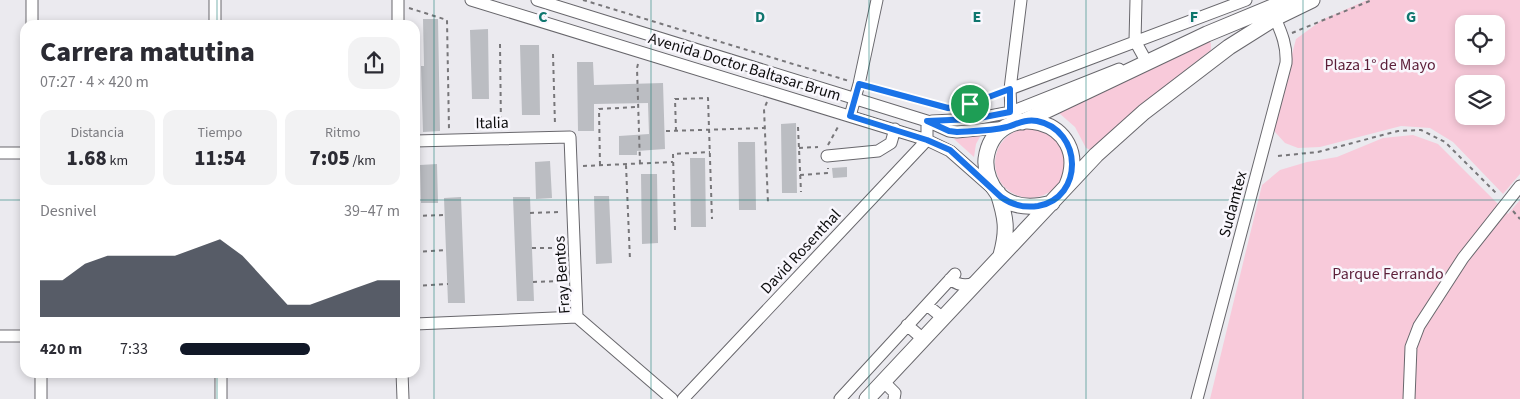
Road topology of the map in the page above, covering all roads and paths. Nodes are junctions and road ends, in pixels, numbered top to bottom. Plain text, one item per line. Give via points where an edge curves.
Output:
1 (32, 0) edge
2 (214, 0) edge
3 (471, 0) edge
4 (537, 0) edge
5 (583, 0) edge
6 (877, 0) edge
7 (1022, 0) edge
8 (1136, 0) edge
9 (1246, 0) edge
10 (1289, 0) edge
11 (1312, 0) edge
12 (1372, 0) edge
13 (398, 2) edge
14 (1271, 9) edge
15 (32, 20) edge
16 (215, 20) edge
17 (398, 20) edge
18 (1207, 34) junction
19 (1283, 37) junction
20 (1135, 41) junction
21 (500, 44) dead end
22 (1174, 50) junction
23 (1221, 52) junction
24 (643, 53) junction
25 (553, 54) dead end
26 (1145, 58) junction
27 (859, 84) junction
28 (1010, 89) junction
29 (770, 93) junction
30 (855, 99) junction
31 (638, 107) junction
32 (850, 116) junction
33 (1013, 120) junction
34 (927, 121) junction
35 (765, 128) junction
36 (798, 128) dead end
37 (895, 129) junction
38 (709, 130) junction
39 (666, 131) dead end
40 (676, 131) junction
41 (555, 137) junction
42 (570, 137) joint
43 (501, 138) junction
44 (449, 140) junction
45 (927, 140) junction
46 (420, 141) edge
47 (710, 152) junction
48 (827, 152) joint
49 (0, 153) edge
50 (20, 153) edge
51 (1278, 156) dead end
52 (673, 162) junction
53 (640, 164) junction
54 (600, 165) junction
55 (626, 165) junction
56 (571, 166) junction
57 (1520, 186) edge
58 (1067, 187) junction
59 (801, 192) dead end
60 (997, 192) junction
61 (1052, 202) junction
62 (1506, 202) junction
63 (768, 203) dead end
64 (573, 212) junction
65 (530, 213) dead end
66 (445, 215) dead end
67 (420, 216) edge
68 (1520, 219) edge
69 (712, 220) dead end
70 (675, 230) dead end
71 (532, 248) dead end
72 (574, 248) junction
73 (446, 250) dead end
74 (420, 252) edge
75 (1000, 257) junction
76 (630, 260) dead end
77 (576, 281) junction
78 (977, 281) junction
79 (533, 282) dead end
80 (448, 284) dead end
81 (420, 286) edge
82 (926, 304) junction
83 (577, 317) junction
84 (942, 318) junction
85 (420, 324) edge
86 (907, 325) junction
87 (0, 336) edge
88 (20, 336) edge
89 (923, 339) junction
90 (41, 378) edge
91 (221, 378) edge
92 (402, 378) edge
93 (883, 381) junction
94 (894, 396) edge
95 (41, 399) edge
96 (221, 399) edge
97 (403, 399) edge
98 (672, 399) edge
99 (683, 399) edge
100 (840, 399) edge
101 (867, 399) edge
102 (1197, 399) edge
103 (1409, 399) edge

1 - 15 street
2 - 16 street
3 - 24 street, Avenida Doctor Baltasar Brum
4 - 30 street, Avenida Doctor Baltasar Brum
5 - 27 path
6 - 27 street
7 - 28 street
8 - 20 street
9 - 20 street
10 - 14 main road, Avenida Doctor Baltasar Brum
11 - 14 main road
12 - 19 path
13 - 17 street
13 - 44 path via 447,20
14 - 18 main road, Avenida Doctor Baltasar Brum
14 - 19 street, Sudamtex
14 - 23 main road
18 - 22 main road, Avenida Doctor Baltasar Brum
18 - 23 main road via 1220,38
19 - 102 street, Sudamtex via 1286,64
20 - 26 street
20 - 28 street
21 - 43 path
22 - 26 street, Avenida Doctor Baltasar Brum
22 - 33 main road, Avenida Doctor Baltasar Brum
23 - 58 main road via 1144,112
24 - 29 street, Avenida Doctor Baltasar Brum
24 - 31 path via 637,68
25 - 41 path
26 - 33 street, Avenida Doctor Baltasar Brum
27 - 28 path via 948,108 970,104
27 - 30 street
28 - 33 street
29 - 32 street, Avenida Doctor Baltasar Brum
29 - 35 path via 764,109
30 - 32 street
30 - 34 street, Avenida Doctor Baltasar Brum
31 - 53 path
31 - 54 path via 599,109
32 - 37 street, Avenida Doctor Baltasar Brum
32 - 48 path via 839,124
33 - 34 street, Avenida Doctor Baltasar Brum via 957,132
33 - 58 main road via 1046,124 1064,139 1072,162
33 - 60 main road via 993,140 986,158 987,173
34 - 45 street
35 - 38 path
35 - 63 path
36 - 59 path
37 - 45 street, Avenida Doctor Baltasar Brum
37 - 48 street via 891,143 878,151
38 - 40 path
38 - 40 path via 708,98 675,99
38 - 47 path
39 - 40 path
41 - 42 street, Italia
41 - 43 street, Italia
42 - 56 street, Fray Bentos
43 - 44 street, Italia
44 - 46 street, Italia
45 - 60 street, Avenida Doctor Baltasar Brum via 950,150
45 - 99 street, David Rosenthal
47 - 52 path via 673,154
47 - 69 path
49 - 50 street
51 - 62 path via 1318,152 1398,131 1421,130 1445,142
52 - 53 path
52 - 70 path
53 - 55 path
54 - 55 path
54 - 56 path
55 - 76 path
56 - 64 street, Fray Bentos
57 - 62 street
58 - 61 main road
60 - 61 main road via 1019,206
60 - 75 main road via 1006,225
61 - 75 main road
62 - 68 path
62 - 103 street via 1463,258 1419,326 1411,347
64 - 65 path
64 - 72 street, Fray Bentos
66 - 67 path
71 - 72 path
72 - 77 street, Fray Bentos
73 - 74 path
75 - 78 main road
77 - 79 path
77 - 83 street, Fray Bentos
78 - 82 street via 963,286 953,276
78 - 84 main road
80 - 81 path
82 - 84 street
82 - 86 street
83 - 85 street
83 - 98 street, Fray Bentos
84 - 89 main road
86 - 89 street
86 - 100 street
87 - 88 street
89 - 93 main road
90 - 95 street
91 - 96 street
92 - 97 street
93 - 94 street
93 - 101 main road

